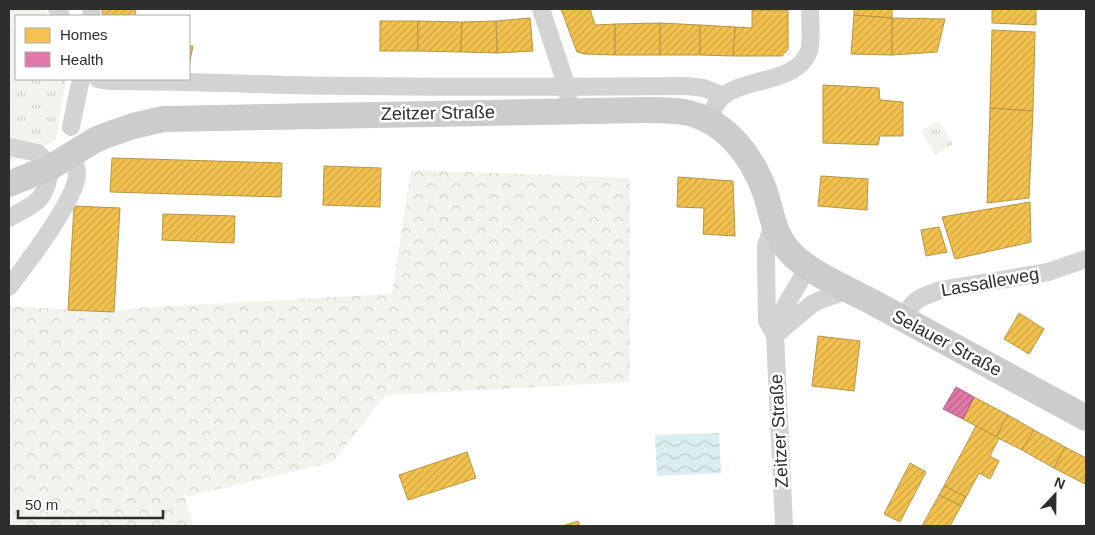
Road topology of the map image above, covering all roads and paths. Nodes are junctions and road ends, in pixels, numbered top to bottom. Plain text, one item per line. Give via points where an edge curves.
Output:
1 (541, 9) edge
2 (810, 9) edge
3 (81, 80) edge
4 (104, 80) edge
5 (723, 96) junction
6 (568, 99) junction
7 (708, 121) junction
8 (71, 127) dead end
9 (9, 147) edge
10 (61, 161) junction
11 (9, 184) edge
12 (9, 218) edge
13 (773, 225) junction
14 (1086, 260) edge
15 (808, 267) junction
16 (9, 287) edge
17 (849, 290) junction
18 (903, 319) junction
19 (775, 335) junction
20 (1086, 418) edge
21 (784, 526) edge

1 - 6 street
2 - 5 street via 809,51 800,65
3 - 8 street
4 - 6 street, Zeitzer Straße via 193,81
5 - 6 street, Zeitzer Straße via 688,86
5 - 7 street
6 - 7 main road, Zeitzer Straße via 678,111
6 - 10 main road, Zeitzer Straße via 163,119 107,134
7 - 13 main road, Zeitzer Straße via 730,136 750,160 765,193
9 - 10 street
10 - 11 main road, Zeitzer Straße
10 - 12 street via 42,197
10 - 16 street via 78,173 72,191
13 - 15 main road, Zeitzer Straße via 788,251
13 - 19 street, Zeitzer Straße via 766,246 767,321
14 - 18 street, Lassalleweg via 1048,272 941,290 914,301
15 - 17 main road, Selauer Straße
15 - 19 street, Zeitzer Straße via 779,317
17 - 18 main road, Selauer Straße
17 - 19 street via 812,304
18 - 20 main road, Selauer Straße
19 - 21 street, Zeitzer Straße

